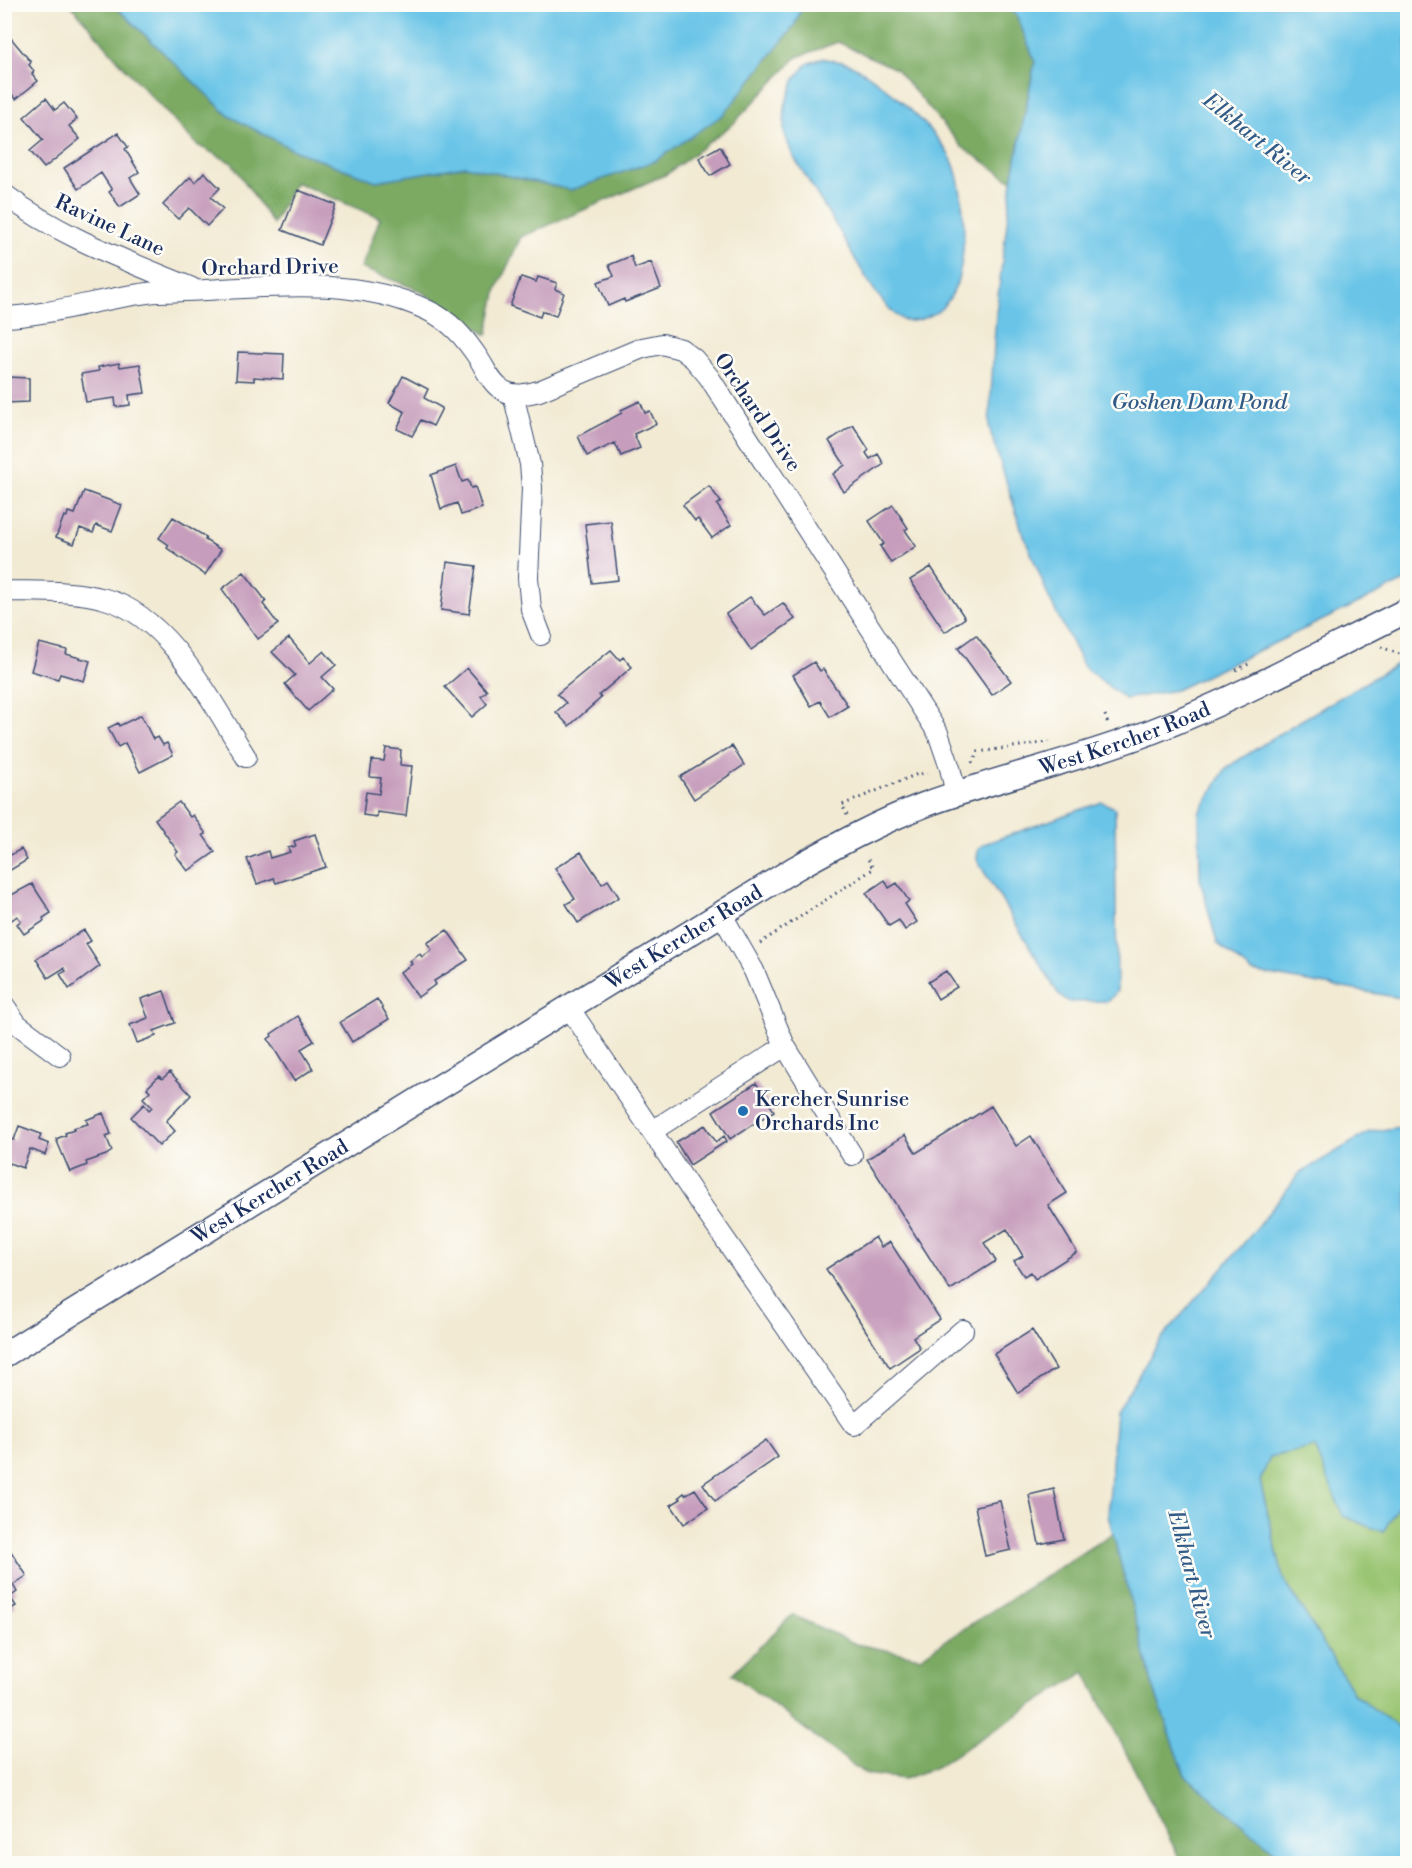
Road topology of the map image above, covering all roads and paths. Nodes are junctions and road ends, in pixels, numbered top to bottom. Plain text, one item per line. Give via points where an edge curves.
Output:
1 (4, 194) edge
2 (200, 292) junction
3 (4, 317) edge
4 (513, 394) junction
5 (4, 591) edge
6 (1407, 610) edge
7 (541, 635) dead end
8 (1254, 662) dead end
9 (1233, 672) dead end
10 (1105, 715) dead end
11 (1109, 726) dead end
12 (1055, 741) dead end
13 (246, 758) dead end
14 (972, 763) dead end
15 (927, 773) dead end
16 (956, 794) junction
17 (847, 815) dead end
18 (867, 857) dead end
19 (722, 915) junction
20 (744, 953) junction
21 (4, 1005) edge
22 (570, 1009) junction
23 (785, 1046) junction
24 (60, 1056) dead end
25 (652, 1131) junction
26 (852, 1155) dead end
27 (963, 1330) dead end
28 (4, 1355) edge

1 - 2 street, Ravine Lane via 90,245
2 - 3 street, Orchard Drive via 132,294
2 - 4 street, Orchard Drive via 327,287 403,301 448,321 462,335 493,383
4 - 7 street via 530,464 528,578 531,609
4 - 16 street, Orchard Drive via 539,391 642,348 662,344 681,349 694,358 938,733
5 - 13 street via 71,593 106,599 128,608 171,645
6 - 16 main road, West Kercher Road via 1152,731
8 - 9 path
10 - 11 path
12 - 14 path via 978,752
15 - 17 path via 842,805
16 - 19 main road, West Kercher Road via 856,834
18 - 20 path via 873,869
19 - 20 street
19 - 22 main road, West Kercher Road
20 - 23 street
21 - 24 street via 17,1024
22 - 25 street
22 - 28 main road, West Kercher Road
23 - 25 street
23 - 26 street
25 - 27 street via 854,1425

